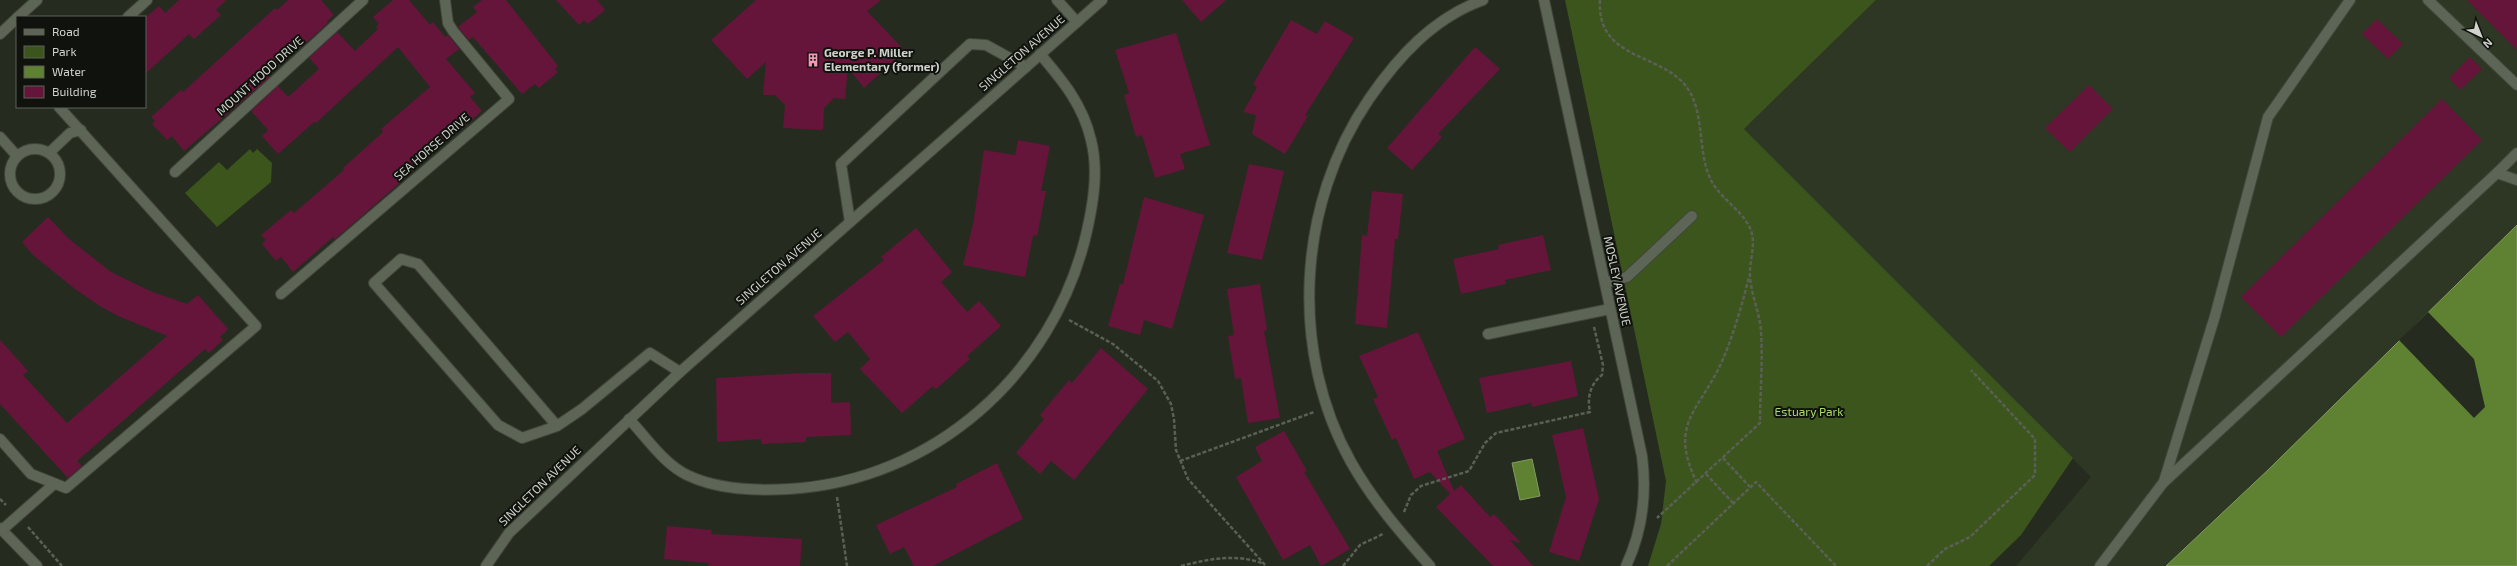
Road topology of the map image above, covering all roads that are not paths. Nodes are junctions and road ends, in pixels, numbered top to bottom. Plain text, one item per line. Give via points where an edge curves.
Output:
1 (37, 0) edge
2 (147, 0) edge
3 (363, 0) edge
4 (445, 0) edge
5 (1057, 0) edge
6 (1102, 0) edge
7 (1483, 0) edge
8 (1544, 0) edge
9 (2350, 0) edge
10 (2428, 0) edge
11 (20, 16) edge
12 (129, 16) edge
13 (16, 20) edge
14 (1077, 22) junction
15 (0, 34) edge
16 (1040, 54) junction
17 (1026, 67) junction
18 (2517, 85) edge
19 (60, 108) edge
20 (80, 130) junction
21 (0, 137) edge
22 (49, 153) junction
23 (2517, 153) edge
24 (17, 156) junction
25 (175, 172) dead end
26 (2497, 173) junction
27 (2517, 180) edge
28 (1692, 216) dead end
29 (850, 222) junction
30 (1605, 283) junction
31 (281, 294) dead end
32 (1610, 309) junction
33 (1488, 334) dead end
34 (680, 372) junction
35 (629, 419) junction
36 (557, 426) junction
37 (0, 439) edge
38 (2163, 483) junction
39 (54, 484) junction
40 (1, 529) edge
41 (37, 566) edge
42 (486, 566) edge
43 (1430, 566) edge
44 (1626, 566) edge
45 (2100, 566) edge

1 - 11 street
2 - 12 street
3 - 25 street, MOUNT HOOD DRIVE
4 - 31 street, SEA HORSE DRIVE via 448,23 453,31 509,99
5 - 14 street
6 - 14 street, SINGLETON AVENUE
7 - 43 street via 1448,17 1425,33 1403,55 1360,113 1330,177 1313,240 1309,308 1314,354 1328,407 1351,462 1381,508
8 - 30 street, MOSLEY AVENUE
9 - 38 street via 2268,117 2215,316
10 - 18 street
13 - 15 street
14 - 16 street, SINGLETON AVENUE
16 - 17 street, SINGLETON AVENUE
16 - 35 street via 1075,98 1092,140 1095,166 1094,193 1081,254 1071,285 1057,314 1042,341 1018,374 995,398 946,438 886,468 835,484 773,490 711,484 685,474
17 - 29 street, SINGLETON AVENUE
17 - 29 street via 986,45 970,44 841,164
19 - 20 street
20 - 22 street via 70,133
20 - 39 street via 256,326 66,488
21 - 24 street
22 - 24 street via 36,148
22 - 24 street via 59,166 58,184 49,194 37,199 20,195 14,189 9,172 11,163
23 - 26 street
26 - 27 street
26 - 38 street
28 - 30 street via 1627,277
29 - 34 street, SINGLETON AVENUE
30 - 32 street, MOSLEY AVENUE
32 - 33 street
32 - 44 street, MOSLEY AVENUE via 1643,464 1645,502 1641,527
34 - 35 street, SINGLETON AVENUE
34 - 36 street via 650,353 582,409
35 - 42 street, SINGLETON AVENUE via 509,533
36 - 36 street via 522,438 498,425 374,283 401,259 418,264
37 - 39 street via 31,474
38 - 45 street
39 - 40 street
40 - 41 street

